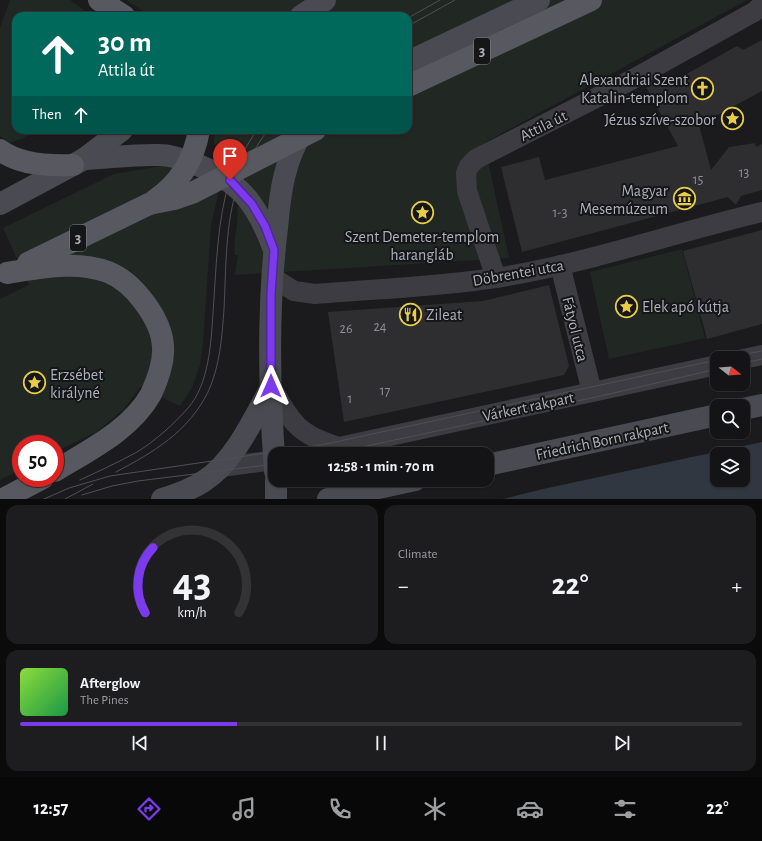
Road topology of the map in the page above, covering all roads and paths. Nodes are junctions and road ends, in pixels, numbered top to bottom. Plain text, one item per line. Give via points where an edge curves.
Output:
1 (99, 0) edge
2 (539, 0) edge
3 (591, 0) edge
4 (762, 5) edge
5 (118, 12) edge
6 (412, 60) edge
7 (412, 84) edge
8 (116, 134) edge
9 (198, 134) edge
10 (301, 134) edge
11 (307, 134) edge
12 (0, 150) edge
13 (78, 162) junction
14 (0, 204) edge
15 (149, 204) junction
16 (762, 212) edge
17 (274, 250) junction
18 (560, 265) junction
19 (3, 275) edge
20 (496, 278) junction
21 (272, 286) junction
22 (762, 355) edge
23 (750, 358) edge
24 (710, 367) edge
25 (271, 386) junction
26 (592, 392) junction
27 (762, 405) edge
28 (750, 408) edge
29 (710, 416) edge
30 (274, 447) edge
31 (339, 447) joint
32 (268, 461) edge
33 (494, 463) edge
34 (64, 466) edge
35 (221, 466) junction
36 (26, 487) edge
37 (276, 487) edge
38 (384, 487) edge
39 (3, 499) edge
40 (162, 499) edge
41 (276, 499) edge
42 (328, 499) edge

1 - 5 main road
2 - 6 main road
3 - 7 main road, 3
4 - 20 street, Attila út via 754,12 633,79 476,159 469,166 466,173 467,191
8 - 13 main road
9 - 15 main road, bridge via 197,143 184,173 175,184
10 - 17 main road via 289,160 281,190
11 - 15 main road, 3, bridge via 194,192
12 - 13 main road via 31,163 52,166
13 - 14 main road
13 - 17 main road via 162,155 206,168 230,180 252,204 265,226
15 - 19 main road, 3
16 - 18 street, Döbrentei utca
17 - 21 main road
18 - 20 street, Döbrentei utca
18 - 26 street, Fátyol utca
19 - 34 main road via 57,265 109,272 127,284 147,307 158,326 163,348 160,370 150,394 135,414 115,433
20 - 21 street, Döbrentei utca via 443,285 315,294
21 - 25 main road
22 - 23 street
24 - 26 street, Várkert rakpart
25 - 30 main road
25 - 31 street via 288,417 295,424 314,439
25 - 35 main road via 237,446
26 - 31 street, Várkert rakpart
27 - 28 main road
29 - 33 main road, Friedrich Born rakpart
32 - 35 street
35 - 40 main road via 204,482
36 - 39 main road
37 - 41 main road
38 - 42 main road

